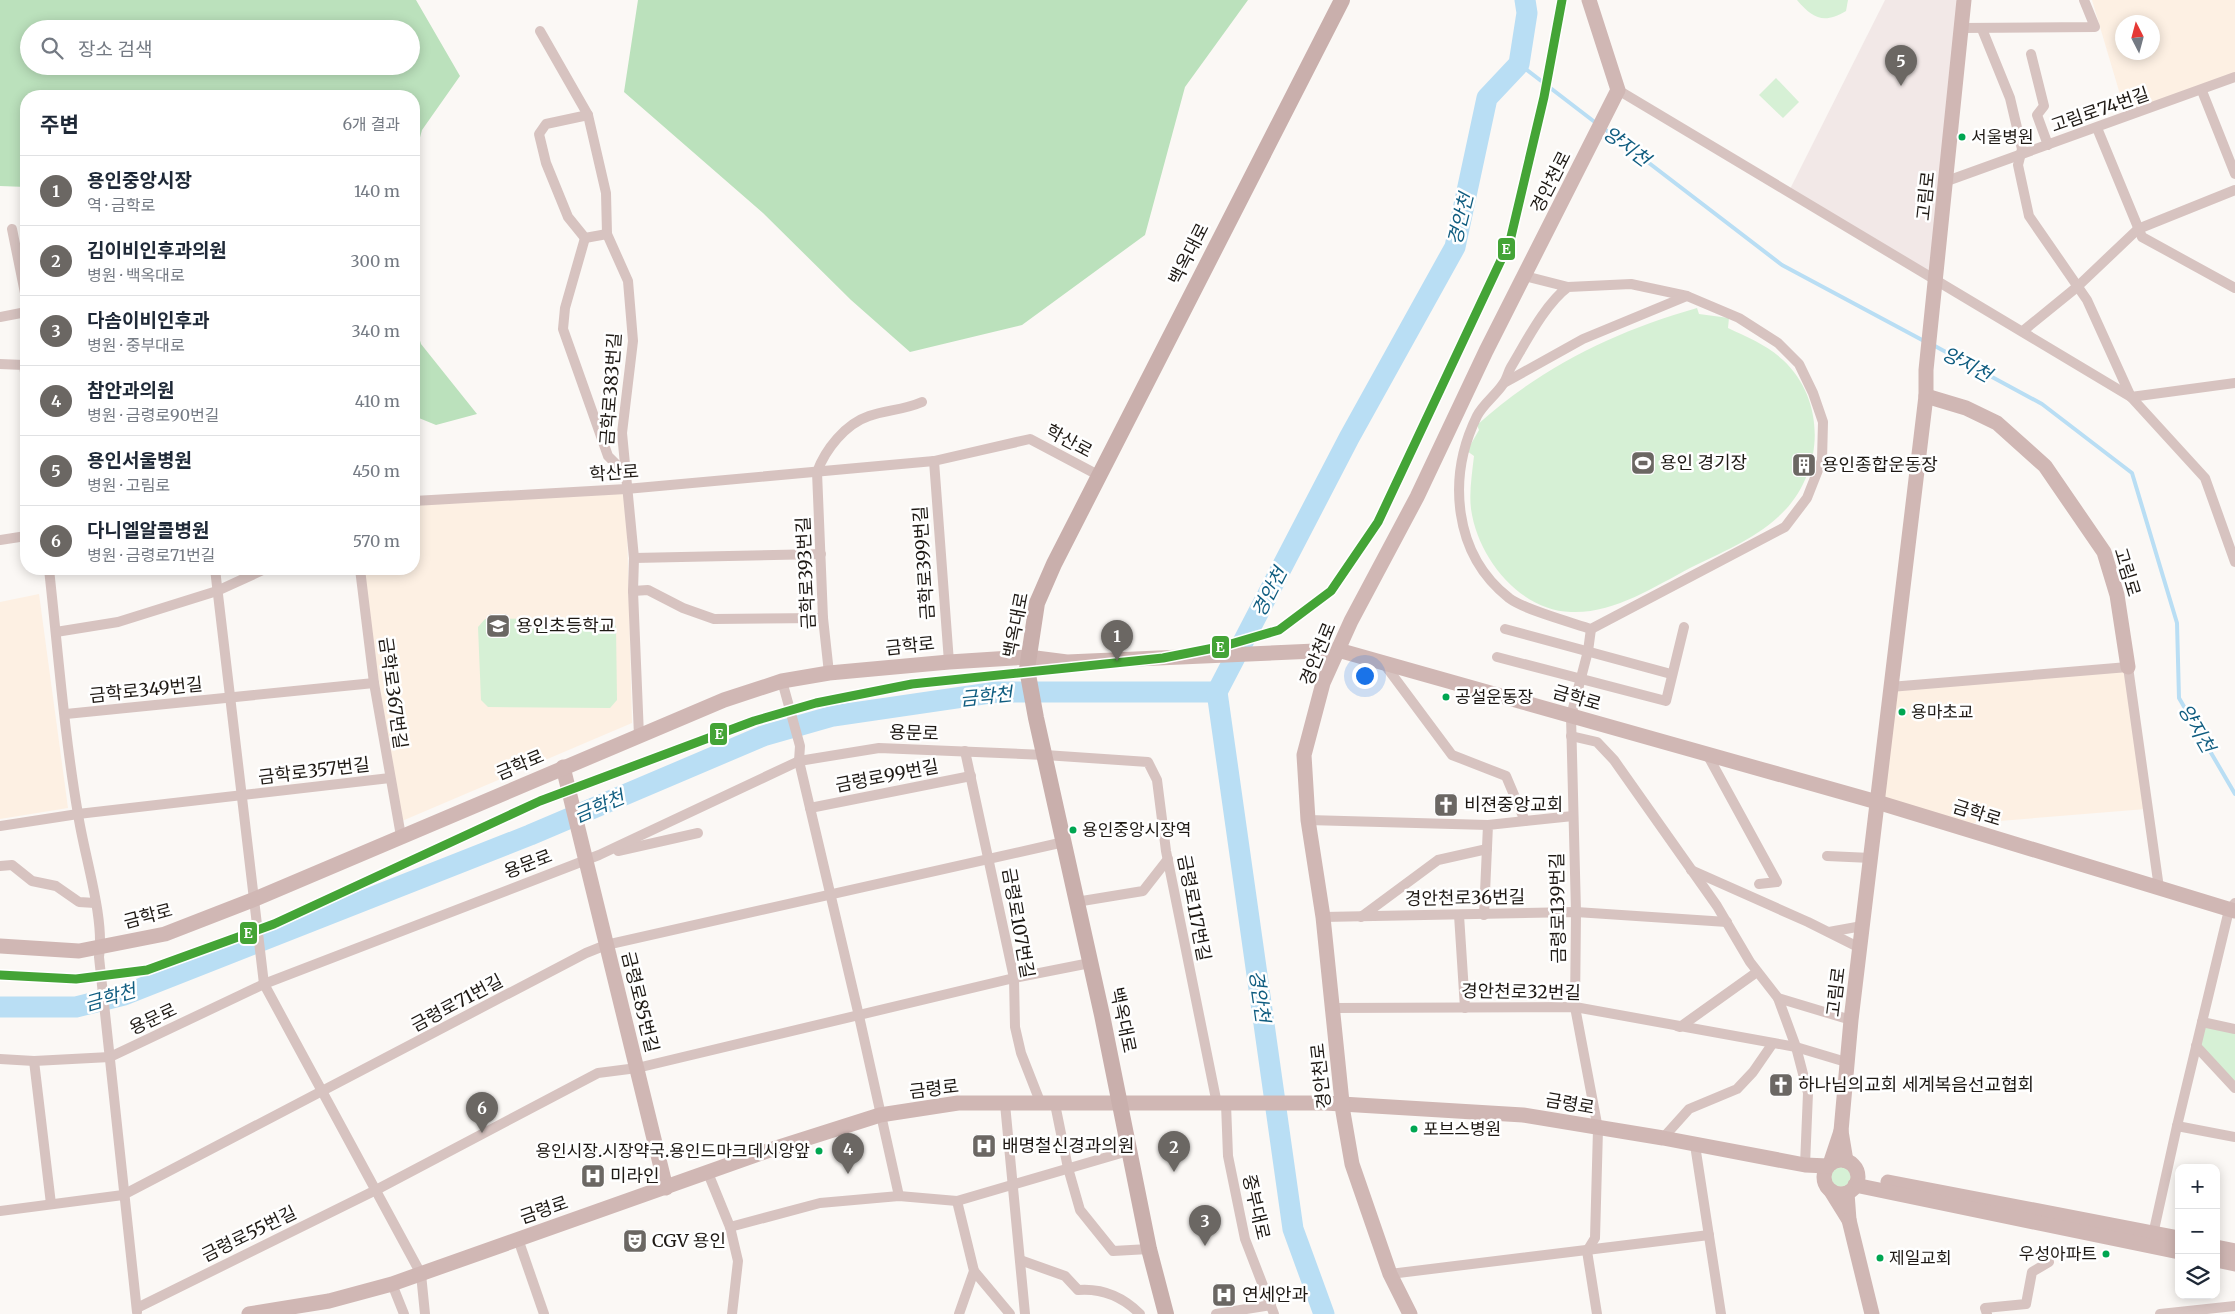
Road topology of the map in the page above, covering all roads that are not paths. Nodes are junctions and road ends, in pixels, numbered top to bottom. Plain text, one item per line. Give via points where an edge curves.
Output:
1 (1589, 0) edge
2 (1964, 0) edge
3 (2084, 0) edge
4 (1339, 4) edge
5 (1961, 28) junction
6 (1982, 29) junction
7 (540, 31) dead end
8 (2031, 54) dead end
9 (2235, 77) edge
10 (2202, 91) junction
11 (1615, 95) junction
12 (588, 115) junction
13 (2097, 128) junction
14 (2048, 145) junction
15 (2019, 156) junction
16 (2235, 174) edge
17 (1947, 181) junction
18 (2235, 190) edge
19 (2138, 228) junction
20 (12, 229) dead end
21 (607, 234) junction
22 (585, 238) junction
23 (20, 268) edge
24 (1525, 276) junction
25 (1936, 282) junction
26 (1568, 287) junction
27 (2077, 287) junction
28 (2235, 288) edge
29 (1687, 296) junction
30 (20, 313) edge
31 (0, 317) edge
32 (2023, 331) junction
33 (0, 364) edge
34 (20, 365) edge
35 (1504, 383) junction
36 (2235, 384) edge
37 (1926, 396) junction
38 (2132, 398) junction
39 (922, 402) dead end
40 (934, 462) junction
41 (817, 472) junction
42 (625, 473) junction
43 (1098, 475) junction
44 (626, 489) junction
45 (420, 501) edge
46 (20, 537) edge
47 (0, 540) edge
48 (821, 554) junction
49 (634, 558) junction
50 (2235, 559) edge
51 (50, 575) edge
52 (216, 575) edge
53 (252, 575) edge
54 (361, 575) edge
55 (218, 591) junction
56 (633, 591) junction
57 (823, 618) junction
58 (1684, 627) dead end
59 (1505, 629) dead end
60 (1591, 629) junction
61 (56, 632) junction
62 (1338, 650) junction
63 (1588, 651) junction
64 (1497, 657) dead end
65 (949, 662) junction
66 (1028, 663) junction
67 (1385, 665) junction
68 (2128, 667) junction
69 (829, 673) junction
70 (1671, 674) junction
71 (1580, 680) junction
72 (782, 682) junction
73 (374, 683) junction
74 (1890, 687) junction
75 (230, 698) junction
76 (66, 714) junction
77 (1571, 716) junction
78 (639, 736) junction
79 (1571, 736) junction
80 (965, 752) junction
81 (1044, 754) junction
82 (1707, 754) junction
83 (799, 761) junction
84 (564, 770) junction
85 (971, 776) junction
86 (390, 778) junction
87 (242, 795) junction
88 (1877, 802) junction
89 (810, 808) junction
90 (78, 814) junction
91 (1572, 816) junction
92 (1308, 820) junction
93 (1525, 821) junction
94 (1488, 825) junction
95 (0, 826) edge
96 (399, 829) junction
97 (698, 833) dead end
98 (1064, 842) junction
99 (1487, 849) junction
100 (1827, 856) dead end
101 (592, 857) junction
102 (1870, 858) junction
103 (990, 859) junction
104 (1168, 859) junction
105 (0, 866) edge
106 (1690, 870) junction
107 (1759, 884) dead end
108 (2159, 888) junction
109 (831, 896) junction
110 (255, 898) junction
111 (1076, 902) junction
112 (95, 903) junction
113 (2233, 908) edge
114 (1576, 912) junction
115 (1459, 915) junction
116 (1484, 915) junction
117 (1323, 917) junction
118 (1361, 917) junction
119 (1727, 922) junction
120 (1862, 926) junction
121 (1829, 932) junction
122 (0, 946) edge
123 (606, 946) junction
124 (1860, 948) junction
125 (100, 952) junction
126 (1090, 963) junction
127 (1757, 972) junction
128 (1014, 978) junction
129 (264, 984) junction
130 (1778, 998) junction
131 (1575, 1007) junction
132 (1332, 1008) junction
133 (1465, 1008) junction
134 (859, 1016) junction
135 (1851, 1020) junction
136 (2202, 1022) junction
137 (1676, 1026) junction
138 (2235, 1029) edge
139 (108, 1041) joint
140 (1773, 1043) junction
141 (2196, 1046) junction
142 (1796, 1047) junction
143 (110, 1057) junction
144 (0, 1058) edge
145 (34, 1061) junction
146 (1846, 1062) junction
147 (637, 1068) junction
148 (2235, 1088) edge
149 (323, 1092) junction
150 (1005, 1104) junction
151 (1048, 1104) junction
152 (1119, 1104) junction
153 (1222, 1104) junction
154 (1343, 1104) junction
155 (880, 1115) junction
156 (2177, 1126) junction
157 (1598, 1128) junction
158 (1841, 1131) junction
159 (2235, 1137) edge
160 (1663, 1138) junction
161 (1695, 1145) junction
162 (1128, 1151) junction
163 (1846, 1161) junction
164 (1805, 1165) junction
165 (1829, 1165) junction
166 (1068, 1168) junction
167 (708, 1173) junction
168 (1012, 1184) junction
169 (1853, 1185) junction
170 (666, 1188) junction
171 (1829, 1188) junction
172 (376, 1190) junction
173 (123, 1195) junction
174 (899, 1196) junction
175 (957, 1201) junction
176 (51, 1204) junction
177 (0, 1211) edge
178 (1849, 1220) junction
179 (730, 1227) junction
180 (1709, 1235) junction
181 (2175, 1238) edge
182 (518, 1239) junction
183 (2152, 1239) junction
184 (2220, 1248) edge
185 (1149, 1249) junction
186 (2175, 1250) edge
187 (1587, 1251) junction
188 (2235, 1251) edge
189 (1020, 1260) junction
190 (2220, 1261) edge
191 (2048, 1262) dead end
192 (2235, 1264) edge
193 (974, 1271) junction
194 (421, 1274) junction
195 (1390, 1274) junction
196 (392, 1284) junction
197 (2235, 1306) edge
198 (1272, 1309) edge
199 (137, 1311) edge
200 (1986, 1311) edge
201 (249, 1314) edge
202 (404, 1314) edge
203 (425, 1314) edge
204 (544, 1314) edge
205 (732, 1314) edge
206 (959, 1314) edge
207 (1010, 1314) edge
208 (1025, 1314) edge
209 (1140, 1314) edge
210 (1166, 1314) edge
211 (1216, 1314) edge
212 (1410, 1314) edge
213 (1597, 1314) edge
214 (1721, 1314) edge
215 (1872, 1314) edge
216 (2160, 1314) edge

1 - 11 main road
2 - 5 main road, 고림로
3 - 6 street via 2094,27
4 - 43 main road, 백옥대로
5 - 6 street
5 - 17 main road, 고림로
6 - 15 street via 2010,98 2022,149
7 - 12 street, 금학로383번길
8 - 14 street via 2044,106 2037,115
9 - 10 street, 고림로74번길
10 - 13 street, 고림로74번길
10 - 16 street
11 - 24 main road, 경안천로
11 - 25 street
12 - 21 street, 금학로383번길 via 606,193
12 - 22 street via 546,124 539,134 546,162 568,217
13 - 14 street, 고림로74번길
13 - 19 street
14 - 15 street, 고림로74번길
15 - 17 street, 고림로74번길
15 - 27 street via 2029,216
17 - 25 main road, 고림로
18 - 19 street
19 - 27 street
19 - 28 street via 2142,237
20 - 23 street
21 - 22 street
21 - 42 street, 금학로383번길 via 628,282 633,341 622,433
22 - 42 street via 565,308 564,329 608,456
24 - 26 street
24 - 62 main road, 경안천로
25 - 32 street
25 - 37 main road, 고림로
26 - 29 street via 1630,284
26 - 35 street via 1556,296 1510,368
27 - 32 street
27 - 38 street via 2087,300
29 - 35 street via 1583,339
29 - 60 street via 1739,318 1778,343 1799,364 1823,422 1822,460 1807,498 1785,527
30 - 31 street
32 - 38 street
33 - 34 street
35 - 60 street via 1478,414 1462,451 1459,485 1462,524 1476,562 1510,598
36 - 38 street
37 - 68 main road, 고림로 via 1966,408 1997,423 2045,466 2104,552 2116,595
37 - 74 main road, 고림로
38 - 50 street via 2205,478
39 - 41 street via 906,409 868,416 856,423 823,454
40 - 41 street, 학산로
40 - 43 street, 학산로 via 1030,439
40 - 65 street, 금학로399번길
41 - 44 street, 학산로
41 - 48 street, 금학로393번길
42 - 44 street, 금학로383번길
43 - 66 main road, 백옥대로 via 1037,603
44 - 45 street, 학산로
44 - 49 street, 금학로383번길
46 - 47 street
48 - 49 street
48 - 57 street, 금학로393번길
49 - 56 street, 금학로383번길
51 - 61 street, 금학로349번길
52 - 55 street, 금학로357번길
53 - 55 street
54 - 73 street, 금학로367번길
55 - 61 street via 118,622
55 - 75 street, 금학로357번길
56 - 57 street via 648,590 714,619
56 - 78 street, 금학로383번길
57 - 69 street, 금학로393번길
58 - 70 street
59 - 63 street
60 - 63 street, 금령로139번길
61 - 76 street, 금학로349번길
62 - 66 main road, 금학로
62 - 67 main road, 금학로
62 - 92 main road, 경안천로 via 1323,683 1304,755
63 - 70 street
63 - 71 street, 금령로139번길
64 - 71 street
65 - 66 main road, 금학로
65 - 69 main road, 금학로
66 - 81 main road, 백옥대로
67 - 77 main road, 금학로
67 - 93 street via 1452,756 1506,776
68 - 74 street
68 - 108 street, 고림로
69 - 72 main road, 금학로
70 - 71 street via 1666,701
71 - 77 street, 금령로139번길
72 - 78 main road, 금학로 via 724,700
72 - 83 street via 800,746
73 - 75 street
73 - 86 street, 금학로367번길
74 - 88 main road, 고림로
75 - 76 street, 금학로349번길
75 - 87 street, 금학로357번길
76 - 90 street, 금학로349번길
77 - 79 street, 금령로139번길
77 - 82 main road, 금학로
78 - 84 main road, 금학로
79 - 91 street, 금령로139번길
79 - 106 street via 1597,742 1614,760
80 - 81 street, 용문로
80 - 83 street, 용문로 via 879,748
80 - 85 street, 금령로107번길
81 - 98 main road, 백옥대로
81 - 104 street, 금령로117번길 via 1148,762 1157,780
82 - 88 main road, 금학로
82 - 107 street via 1778,882
83 - 89 street
83 - 101 street, 용문로
84 - 96 main road, 금학로
84 - 101 main road, 금령로85번길 via 581,843
85 - 89 street, 금령로99번길
85 - 103 street, 금령로107번길
86 - 87 street, 금학로357번길
86 - 96 street, 금학로367번길
87 - 90 street
87 - 110 street, 금학로357번길
88 - 102 main road, 고림로
88 - 108 main road, 금학로
89 - 109 street
90 - 95 street
90 - 112 street, 금학로349번길
91 - 93 street
91 - 114 street, 금령로139번길
92 - 94 street
92 - 117 main road, 경안천로
93 - 94 street
94 - 99 street
96 - 110 main road, 금학로
97 - 101 street
98 - 103 street
98 - 111 main road, 백옥대로
99 - 116 street
99 - 118 street via 1438,860
100 - 102 street
101 - 123 main road, 금령로85번길
101 - 129 street, 용문로
102 - 120 main road, 고림로
103 - 109 street
103 - 128 street, 금령로107번길
104 - 111 street via 1143,891
104 - 153 street, 금령로117번길
105 - 112 street via 12,865 32,881 56,886 79,902
106 - 119 street
106 - 121 street
108 - 113 main road, 금학로
109 - 123 street, 금령로85번길
109 - 134 street
110 - 125 main road, 금학로 via 165,934
110 - 129 street, 금학로357번길
111 - 126 main road, 백옥대로
112 - 125 street, 금학로349번길
113 - 136 street
114 - 116 street, 경안천로36번길
114 - 119 street, 경안천로36번길
114 - 131 street, 금령로139번길
115 - 116 street, 경안천로36번길
115 - 118 street, 경안천로36번길
115 - 133 street
117 - 118 street, 경안천로36번길
117 - 132 main road, 경안천로
119 - 127 street
120 - 121 street
120 - 124 main road, 고림로
121 - 124 street
122 - 125 main road, 금학로
123 - 147 main road, 금령로85번길
123 - 149 street, 금령로71번길 via 586,953
124 - 135 main road, 고림로
125 - 139 street, 금학로349번길
126 - 128 street
126 - 152 main road, 백옥대로
127 - 130 street
127 - 137 street via 1680,1027
128 - 134 street
128 - 151 street, 금령로107번길 via 1015,1027 1021,1053
129 - 143 street, 용문로
129 - 149 street
130 - 135 street
130 - 142 street
131 - 133 street, 경안천로32번길
131 - 137 street, 경안천로32번길
131 - 157 street, 금령로139번길
132 - 133 street, 경안천로32번길
132 - 154 main road, 경안천로
134 - 147 street, 금령로85번길
134 - 155 street
135 - 146 main road, 고림로
136 - 138 street
136 - 141 street
137 - 140 street, 경안천로32번길
139 - 143 street, 금령로55번길
140 - 142 street, 경안천로32번길
140 - 160 street via 1737,1089 1689,1109
141 - 148 street
141 - 156 street
142 - 146 street, 경안천로32번길
142 - 164 street via 1808,1093
143 - 145 street, 용문로
143 - 173 street, 금령로55번길
144 - 145 street, 용문로
145 - 176 street
146 - 158 main road, 고림로
147 - 170 main road, 금령로85번길
147 - 172 street via 598,1074
149 - 172 street
149 - 173 street, 금령로71번길
150 - 151 main road, 금령로
150 - 155 main road, 금령로 via 958,1103
150 - 168 street
151 - 152 main road, 금령로
151 - 166 street
152 - 153 main road, 금령로
152 - 162 main road, 백옥대로
153 - 154 main road, 금령로
153 - 198 street, 중부대로 via 1228,1156 1245,1239
154 - 157 main road, 금령로 via 1523,1115
154 - 195 main road, 경안천로 via 1352,1164
155 - 167 main road, 금령로
155 - 174 street
156 - 159 street
156 - 183 street
157 - 160 main road, 금령로
157 - 187 street, 금령로139번길 via 1596,1238
158 - 163 main road, 고림로
158 - 165 main road, 고림로
160 - 161 main road, 금령로
161 - 164 main road, 금령로
161 - 180 street
162 - 166 street
162 - 185 main road, 백옥대로
163 - 165 main road via 1838,1160
163 - 169 main road via 1853,1165
164 - 165 main road, 금령로
164 - 171 main road
165 - 171 main road via 1824,1176
166 - 168 street
166 - 185 street via 1080,1210 1114,1251
167 - 170 main road, 금령로
167 - 179 street
168 - 175 street
168 - 189 street
169 - 171 main road via 1836,1193
169 - 178 main road
169 - 183 main road
170 - 182 main road, 금령로
171 - 178 main road
172 - 194 street
172 - 199 street, 금령로55번길
173 - 176 street
173 - 199 street, 금령로55번길
174 - 175 street
174 - 179 street via 820,1203
175 - 193 street
176 - 177 street
178 - 215 main road
179 - 205 street via 738,1261
180 - 187 street
180 - 214 street
181 - 183 main road
182 - 194 main road, 금령로
182 - 204 street
183 - 186 main road
184 - 188 main road
185 - 210 main road, 백옥대로
187 - 195 street
187 - 213 street
189 - 208 street
189 - 209 street via 1065,1276 1078,1290 1092,1289 1120,1298
190 - 192 main road
191 - 200 street via 2032,1272 2026,1304
193 - 206 street
193 - 207 street
194 - 196 main road, 금령로
194 - 203 street
195 - 212 main road, 경안천로
196 - 201 main road, 금령로 via 329,1301
196 - 202 street
197 - 216 street
198 - 211 street

